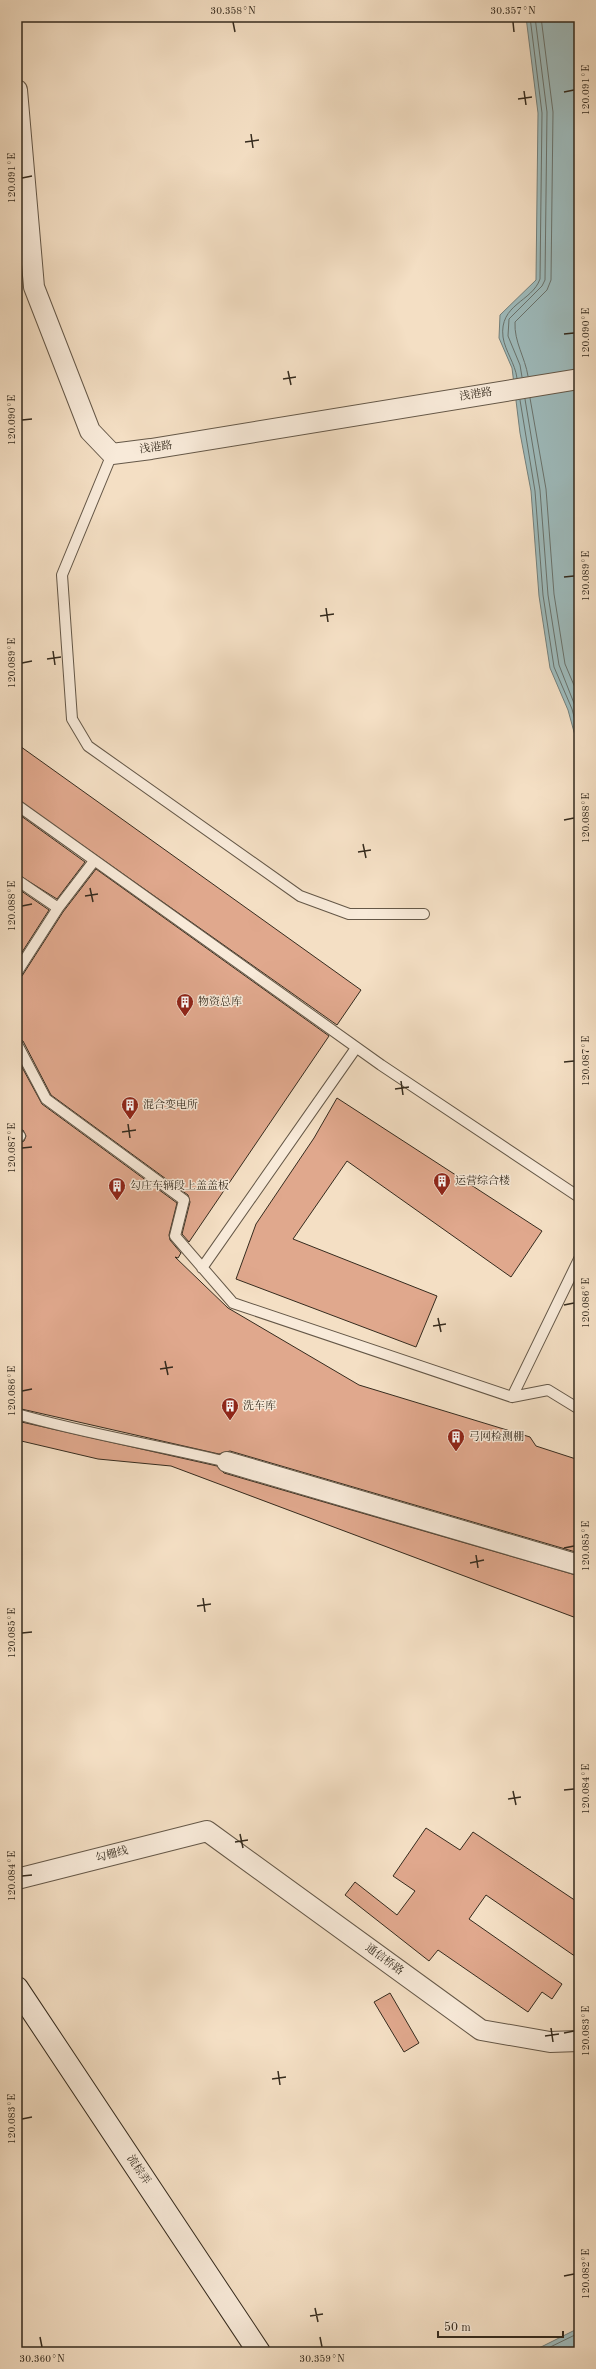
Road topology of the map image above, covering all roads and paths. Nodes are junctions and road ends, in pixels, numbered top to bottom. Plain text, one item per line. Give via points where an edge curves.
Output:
1 (17, 90) edge
2 (579, 379) edge
3 (112, 454) junction
4 (17, 805) edge
5 (94, 861) junction
6 (17, 880) edge
7 (58, 908) junction
8 (424, 914) dead end
9 (17, 972) edge
10 (17, 1044) edge
11 (356, 1048) junction
12 (579, 1197) edge
13 (579, 1259) edge
14 (202, 1268) junction
15 (512, 1397) junction
16 (579, 1409) edge
17 (17, 1414) edge
18 (227, 1462) joint
19 (579, 1565) edge
20 (207, 1831) joint
21 (17, 1879) edge
22 (17, 1988) edge
23 (579, 2041) edge
24 (260, 2352) edge

1 - 3 street via 34,287 90,430
2 - 3 street, 浅港路
3 - 8 lane via 62,575 72,719 88,746 300,896 350,914
4 - 5 lane
5 - 7 lane
5 - 11 lane
6 - 7 lane
7 - 9 lane
10 - 14 lane via 46,1099 184,1200 175,1236
11 - 12 lane
11 - 14 lane
13 - 15 lane
14 - 15 lane via 233,1303
15 - 16 lane via 548,1390
17 - 18 lane via 62,1427 152,1444
18 - 19 street
20 - 21 street, 勾栅线
20 - 23 street, 通信桥路 via 481,2030 550,2042
22 - 24 street, 流棕弄

